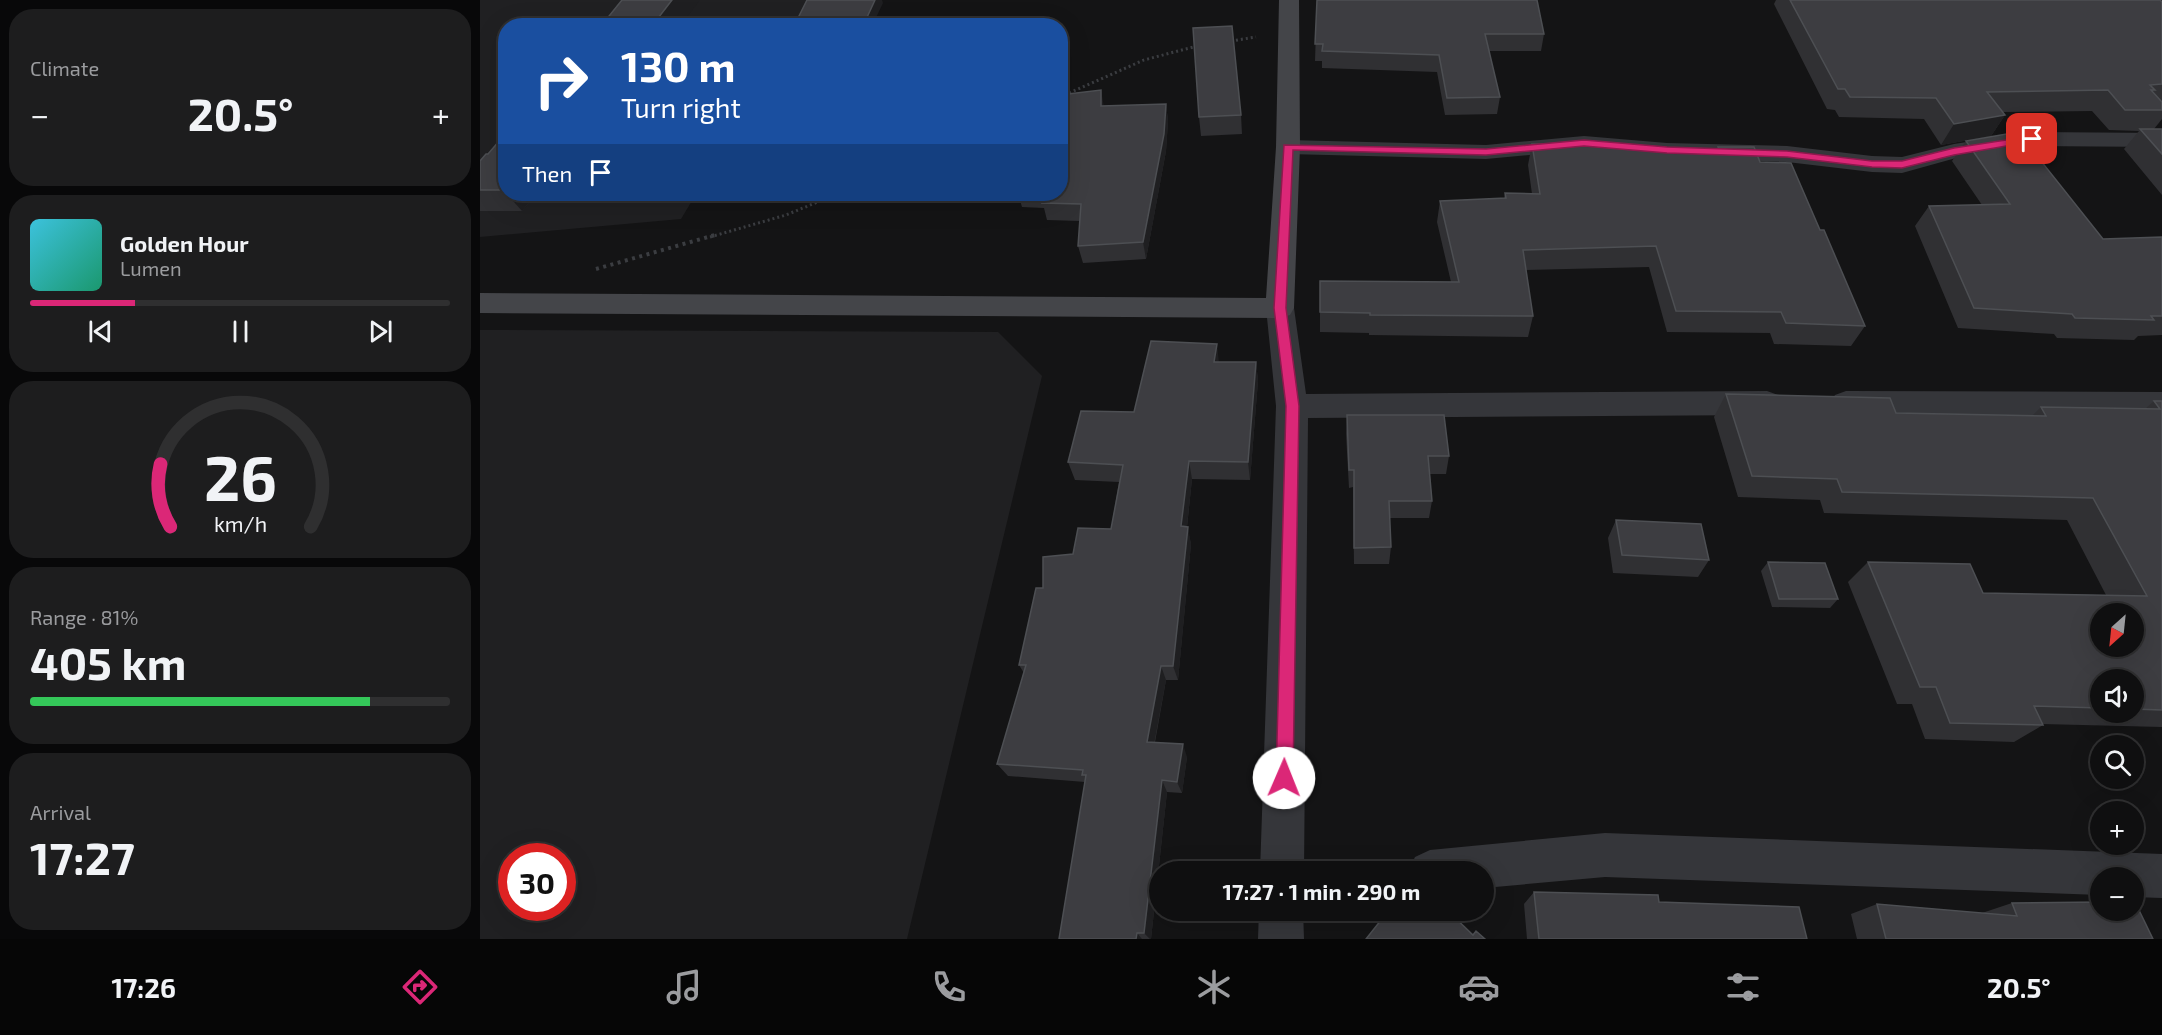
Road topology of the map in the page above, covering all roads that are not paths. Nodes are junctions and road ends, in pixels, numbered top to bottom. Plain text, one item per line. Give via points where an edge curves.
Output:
1 (1289, 0) edge
2 (2162, 140) edge
3 (1288, 147) junction
4 (480, 303) edge
5 (1280, 308) junction
6 (2162, 404) edge
7 (1292, 406) junction
8 (1282, 861) edge
9 (1494, 866) edge
10 (2162, 876) edge
11 (1281, 921) edge
12 (1281, 939) edge

1 - 3 street
2 - 3 street via 2032,139 1902,165 1787,154 1584,143 1486,152
3 - 5 street
4 - 5 street
5 - 7 street
6 - 7 street
7 - 8 street
9 - 10 street via 1605,855
11 - 12 street

